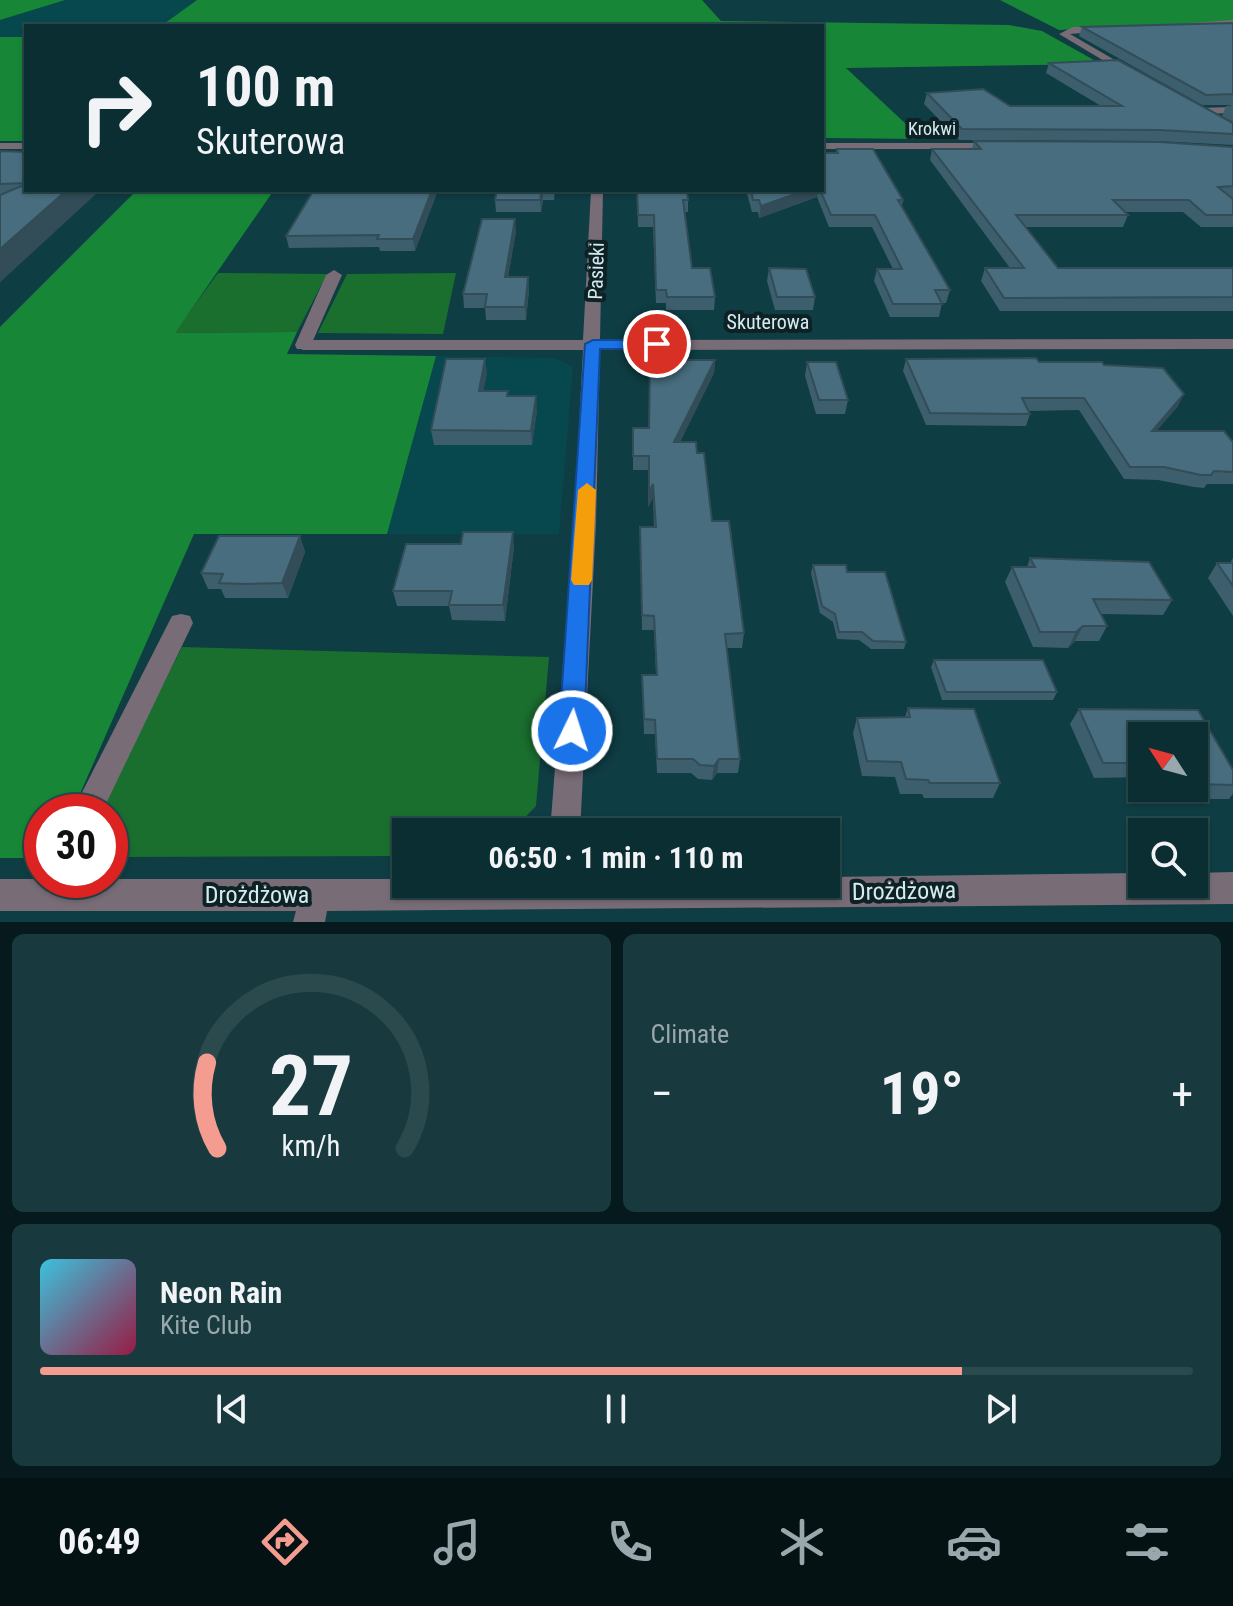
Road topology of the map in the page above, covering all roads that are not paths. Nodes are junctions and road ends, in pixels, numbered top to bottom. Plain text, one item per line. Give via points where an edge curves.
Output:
1 (1233, 23) edge
2 (1158, 26) edge
3 (1113, 27) edge
4 (1145, 81) edge
5 (1185, 104) edge
6 (1233, 110) edge
7 (1198, 111) junction
8 (1221, 124) edge
9 (0, 146) edge
10 (24, 146) edge
11 (824, 146) edge
12 (1009, 146) edge
13 (597, 192) edge
14 (334, 275) dead end
15 (593, 344) junction
16 (1233, 344) edge
17 (181, 623) dead end
18 (96, 794) edge
19 (566, 818) edge
20 (1233, 888) edge
21 (840, 889) edge
22 (24, 892) edge
23 (128, 894) edge
24 (0, 895) edge
25 (457, 898) edge
26 (312, 909) edge

1 - 2 street
3 - 4 street via 1063,34
5 - 7 street
6 - 7 street
7 - 8 street
9 - 10 street
11 - 12 street, Krokwi
13 - 15 street, Pasieki
14 - 15 street, Skuterowa via 303,345
15 - 16 street, Skuterowa
15 - 19 street, Pasieki
17 - 18 street
20 - 21 street, Drożdżowa
22 - 24 street, Drożdżowa
23 - 26 street, Drożdżowa
25 - 26 street, Drożdżowa

